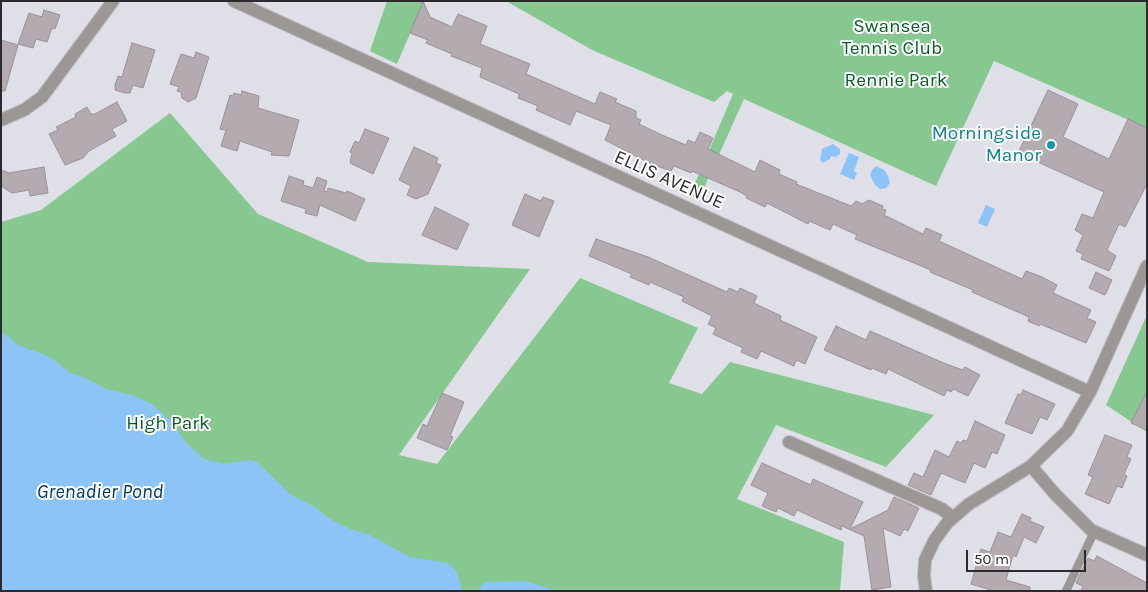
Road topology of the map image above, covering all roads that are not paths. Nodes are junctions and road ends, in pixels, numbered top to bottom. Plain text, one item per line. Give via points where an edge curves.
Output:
1 (113, 1) edge
2 (234, 1) edge
3 (1, 120) edge
4 (1147, 266) edge
5 (1143, 285) edge
6 (1090, 392) junction
7 (789, 442) dead end
8 (1031, 466) junction
9 (952, 517) junction
10 (1094, 532) junction
11 (1147, 556) edge
12 (926, 591) edge
13 (1066, 591) edge

1 - 3 street via 42,97 24,110
2 - 6 street, ELLIS AVENUE
4 - 5 street
5 - 6 street
6 - 8 street via 1067,431
7 - 9 street via 942,509
8 - 9 street
8 - 10 street
9 - 12 street via 928,552 924,576
10 - 11 street
10 - 13 lane

